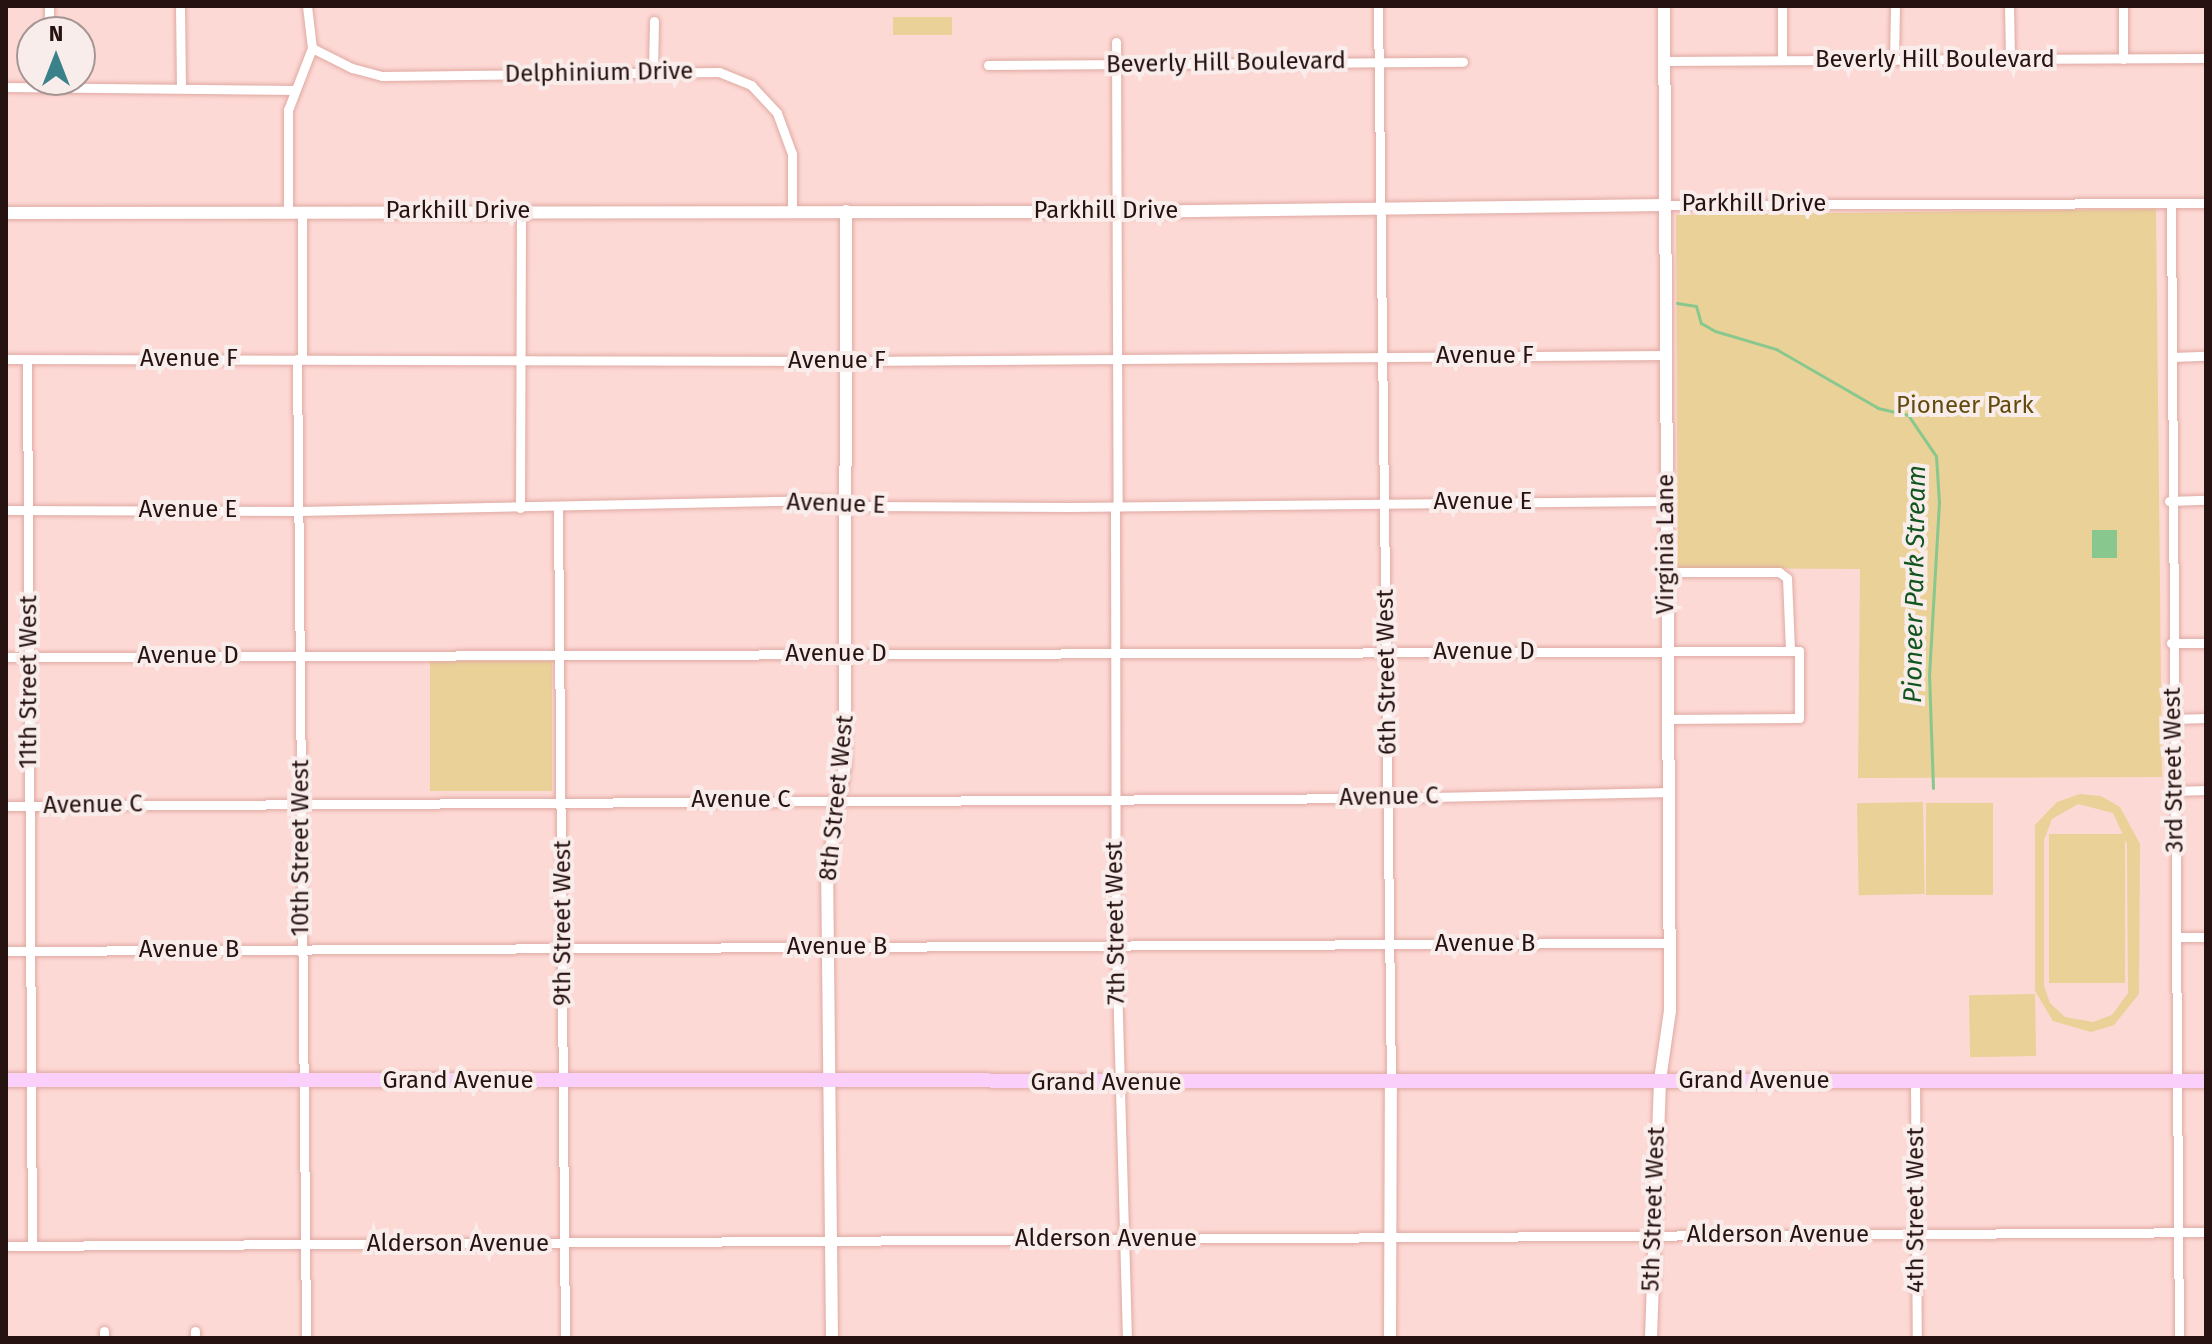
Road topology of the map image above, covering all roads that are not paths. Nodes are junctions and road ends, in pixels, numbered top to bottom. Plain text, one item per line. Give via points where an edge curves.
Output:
1 (180, 6) edge
2 (307, 6) edge
3 (1378, 6) edge
4 (1664, 6) edge
5 (1782, 6) edge
6 (1895, 6) edge
7 (2009, 6) edge
8 (2123, 6) edge
9 (654, 21) dead end
10 (1116, 42) dead end
11 (312, 48) junction
12 (2206, 58) edge
13 (2010, 59) junction
14 (2123, 59) junction
15 (1782, 60) junction
16 (1894, 60) junction
17 (1664, 61) junction
18 (1378, 62) junction
19 (1463, 62) dead end
20 (1116, 64) junction
21 (988, 65) dead end
22 (653, 72) junction
23 (96, 85) edge
24 (181, 86) junction
25 (294, 90) junction
26 (2171, 203) junction
27 (2206, 203) edge
28 (1666, 205) junction
29 (1379, 209) junction
30 (521, 210) junction
31 (792, 210) junction
32 (846, 211) junction
33 (288, 212) junction
34 (302, 212) junction
35 (1116, 212) junction
36 (6, 213) edge
37 (1667, 355) junction
38 (1379, 356) junction
39 (2206, 356) edge
40 (2172, 357) junction
41 (300, 358) junction
42 (1118, 358) junction
43 (6, 359) edge
44 (27, 359) junction
45 (520, 361) junction
46 (846, 361) junction
47 (2206, 500) edge
48 (1666, 501) junction
49 (2169, 501) junction
50 (846, 503) junction
51 (1382, 503) junction
52 (1116, 507) junction
53 (520, 508) junction
54 (558, 508) junction
55 (6, 510) edge
56 (28, 510) junction
57 (299, 511) junction
58 (1666, 572) junction
59 (2171, 643) junction
60 (2206, 643) edge
61 (1666, 651) junction
62 (1795, 651) junction
63 (1387, 652) junction
64 (1114, 653) junction
65 (560, 654) junction
66 (847, 654) junction
67 (300, 655) junction
68 (6, 657) edge
69 (29, 657) junction
70 (2206, 718) edge
71 (1666, 719) junction
72 (2174, 719) junction
73 (2206, 790) edge
74 (2175, 791) junction
75 (1668, 792) junction
76 (1114, 798) junction
77 (1388, 798) junction
78 (838, 800) junction
79 (563, 801) junction
80 (301, 803) junction
81 (6, 806) edge
82 (29, 806) junction
83 (2176, 937) junction
84 (2206, 937) edge
85 (1669, 943) junction
86 (1389, 944) junction
87 (1116, 946) junction
88 (827, 947) junction
89 (563, 948) junction
90 (302, 949) junction
91 (6, 951) edge
92 (29, 951) junction
93 (31, 1079) junction
94 (6, 1080) edge
95 (1660, 1080) junction
96 (303, 1081) junction
97 (562, 1081) junction
98 (827, 1081) junction
99 (1391, 1081) junction
100 (1915, 1081) junction
101 (2177, 1081) junction
102 (2206, 1081) edge
103 (1120, 1082) junction
104 (2178, 1232) junction
105 (2206, 1232) edge
106 (1916, 1234) junction
107 (1655, 1236) junction
108 (1392, 1237) junction
109 (1124, 1239) junction
110 (831, 1241) junction
111 (564, 1243) junction
112 (305, 1245) junction
113 (6, 1246) edge
114 (32, 1246) junction
115 (306, 1338) edge
116 (565, 1338) edge
117 (832, 1338) edge
118 (1127, 1338) edge
119 (1390, 1338) edge
120 (1651, 1338) edge
121 (1917, 1338) edge
122 (2179, 1338) edge

1 - 24 street
2 - 11 street
3 - 18 street, 6th Street West
4 - 17 street, Virginia Lane
5 - 15 street
6 - 16 street
7 - 13 street
8 - 14 street
9 - 22 street
10 - 20 street, 7th Street West
11 - 22 street, Delphinium Drive via 382,76
11 - 25 street
12 - 14 street, Beverly Hill Boulevard
13 - 14 street, Beverly Hill Boulevard
13 - 16 street, Beverly Hill Boulevard
15 - 16 street, Beverly Hill Boulevard
15 - 17 street, Beverly Hill Boulevard
17 - 28 street, Virginia Lane
18 - 19 street, Beverly Hill Boulevard
18 - 20 street, Beverly Hill Boulevard
18 - 29 street, 6th Street West
20 - 21 street, Beverly Hill Boulevard
20 - 35 street, 7th Street West
22 - 31 street, Delphinium Drive via 719,72 751,85 777,113 789,142
23 - 24 street
24 - 25 street
25 - 33 street via 288,110
26 - 27 street, Parkhill Drive
26 - 28 street, Parkhill Drive
26 - 40 street, 3rd Street West
28 - 29 street, Parkhill Drive
28 - 37 street, Virginia Lane
29 - 35 street, Parkhill Drive
29 - 38 street, 6th Street West
30 - 31 street, Parkhill Drive
30 - 34 street, Parkhill Drive
30 - 45 street
31 - 32 street, Parkhill Drive
32 - 35 street, Parkhill Drive
32 - 46 street, 8th Street West
33 - 34 street, Parkhill Drive
33 - 36 street, Parkhill Drive
34 - 41 street, 10th Street West
35 - 42 street, 7th Street West
37 - 38 street, Avenue F
37 - 48 street, Virginia Lane
38 - 42 street, Avenue F
38 - 51 street, 6th Street West
39 - 40 street
40 - 49 street, 3rd Street West
41 - 44 street, Avenue F
41 - 45 street, Avenue F
41 - 57 street, 10th Street West
42 - 46 street, Avenue F
42 - 52 street, 7th Street West
43 - 44 street, Avenue F
44 - 56 street, 11th Street West
45 - 46 street, Avenue F
45 - 53 street
46 - 50 street, 8th Street West
47 - 49 street
48 - 51 street, Avenue E
48 - 58 street, Virginia Lane
49 - 59 street, 3rd Street West
50 - 52 street, Avenue E
50 - 54 street, Avenue E
50 - 66 street, 8th Street West
51 - 52 street, Avenue E
51 - 63 street, 6th Street West
52 - 64 street, 7th Street West
53 - 54 street, Avenue E
53 - 57 street, Avenue E
54 - 65 street, 9th Street West
55 - 56 street, Avenue E
56 - 57 street, Avenue E
56 - 69 street, 11th Street West
57 - 67 street, 10th Street West
58 - 61 street, Virginia Lane
58 - 62 street via 1779,572 1787,578
59 - 60 street
59 - 72 street, 3rd Street West
61 - 62 street, Avenue D
61 - 63 street, Avenue D
61 - 71 street, Virginia Lane
62 - 71 street via 1799,718
63 - 64 street, Avenue D
63 - 77 street, 6th Street West
64 - 66 street, Avenue D
64 - 76 street, 7th Street West
65 - 66 street, Avenue D
65 - 67 street, Avenue D
65 - 79 street, 9th Street West
66 - 78 street, 8th Street West via 845,764
67 - 69 street, Avenue D
67 - 80 street, 10th Street West
68 - 69 street, Avenue D
69 - 82 street, 11th Street West
70 - 72 street
71 - 75 street, Virginia Lane
72 - 74 street, 3rd Street West
73 - 74 street
74 - 83 street, 3rd Street West
75 - 77 street, Avenue C
75 - 85 street, Virginia Lane
76 - 77 street, Avenue C
76 - 78 street, Avenue C
76 - 87 street, 7th Street West
77 - 86 street, 6th Street West
78 - 79 street, Avenue C
78 - 88 street, 8th Street West via 829,844
79 - 80 street, Avenue C
79 - 89 street, 9th Street West
80 - 82 street, Avenue C
80 - 90 street, 10th Street West
81 - 82 street, Avenue C
82 - 92 street, 11th Street West
83 - 84 street
83 - 101 street, 3rd Street West
85 - 86 street, Avenue B
85 - 95 street, Virginia Lane via 1670,1011
86 - 87 street, Avenue B
86 - 99 street, 6th Street West
87 - 88 street, Avenue B
87 - 103 street, 7th Street West
88 - 89 street, Avenue B
88 - 98 street, 8th Street West
89 - 90 street, Avenue B
89 - 97 street, 9th Street West
90 - 92 street, Avenue B
90 - 96 street, 10th Street West
91 - 92 street, Avenue B
92 - 93 street, 11th Street West
93 - 94 main road, Grand Avenue
93 - 96 main road, Grand Avenue
93 - 114 street, 11th Street West
95 - 99 main road, Grand Avenue
95 - 100 main road, Grand Avenue
95 - 107 street, 5th Street West
96 - 97 main road, Grand Avenue
96 - 112 street, 10th Street West
97 - 98 main road, Grand Avenue
97 - 111 street, 9th Street West
98 - 103 main road, Grand Avenue
98 - 110 street, 8th Street West
99 - 103 main road, Grand Avenue
99 - 108 street, 6th Street West
100 - 101 main road, Grand Avenue
100 - 106 street, 4th Street West
101 - 102 main road, Grand Avenue
101 - 104 street, 3rd Street West
103 - 109 street, 7th Street West
104 - 105 street, Alderson Avenue
104 - 106 street, Alderson Avenue
104 - 122 street, 3rd Street West
106 - 107 street, Alderson Avenue
106 - 121 street, 4th Street West
107 - 108 street, Alderson Avenue
107 - 120 street, 5th Street West
108 - 109 street, Alderson Avenue
108 - 119 street, 6th Street West
109 - 110 street, Alderson Avenue
109 - 118 street, 7th Street West
110 - 111 street, Alderson Avenue
110 - 117 street, 8th Street West
111 - 112 street, Alderson Avenue
111 - 116 street, 9th Street West
112 - 114 street, Alderson Avenue
112 - 115 street, 10th Street West
113 - 114 street, Alderson Avenue

